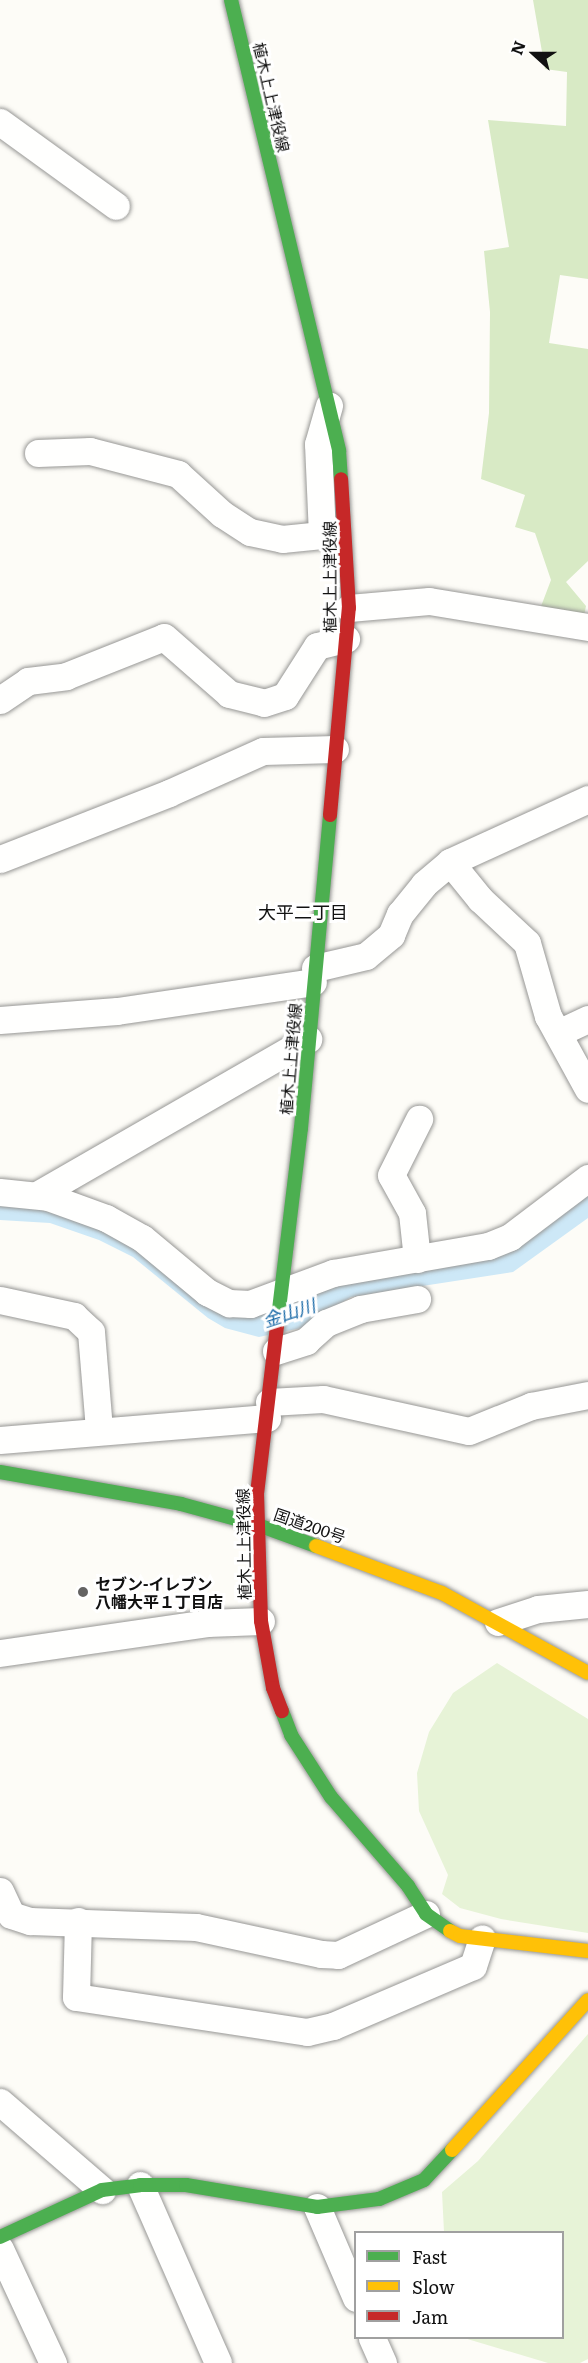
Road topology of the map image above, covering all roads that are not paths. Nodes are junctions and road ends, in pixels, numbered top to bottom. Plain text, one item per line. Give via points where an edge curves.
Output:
1 (231, 0) edge
2 (0, 122) edge
3 (116, 206) dead end
4 (330, 404) junction
5 (38, 453) dead end
6 (349, 608) junction
7 (588, 627) edge
8 (346, 639) junction
9 (0, 700) edge
10 (335, 749) junction
11 (588, 799) edge
12 (0, 859) edge
13 (450, 862) junction
14 (314, 975) junction
15 (588, 1019) edge
16 (0, 1020) edge
17 (558, 1033) junction
18 (308, 1039) junction
19 (588, 1089) edge
20 (419, 1119) dead end
21 (588, 1178) edge
22 (0, 1192) edge
23 (37, 1196) junction
24 (417, 1259) junction
25 (417, 1299) dead end
26 (0, 1300) edge
27 (280, 1301) junction
28 (276, 1345) junction
29 (588, 1395) edge
30 (268, 1410) junction
31 (99, 1430) junction
32 (0, 1440) edge
33 (0, 1472) edge
34 (258, 1524) junction
35 (588, 1604) edge
36 (261, 1621) junction
37 (498, 1622) junction
38 (0, 1653) edge
39 (588, 1673) edge
40 (0, 1892) edge
41 (426, 1914) junction
42 (78, 1921) junction
43 (483, 1938) junction
44 (588, 1951) edge
45 (588, 2000) edge
46 (2, 2107) edge
47 (140, 2185) junction
48 (102, 2190) junction
49 (316, 2207) junction
50 (0, 2237) edge
51 (0, 2249) edge
52 (354, 2293) edge
53 (373, 2339) edge
54 (53, 2363) edge
55 (218, 2363) edge
56 (383, 2363) edge

1 - 4 main road, 植木上上津役線
2 - 3 street
4 - 5 street via 318,444 322,536 282,539 250,532 222,514 178,474 90,451
4 - 6 main road, 植木上上津役線 via 347,528
6 - 7 street via 429,601
6 - 8 main road, 植木上上津役線
8 - 9 street via 317,646 285,696 264,703 229,694 164,637 66,676 28,681
8 - 10 main road, 植木上上津役線
10 - 12 street via 263,751
10 - 14 main road, 植木上上津役線
11 - 13 street
13 - 14 street via 424,884 400,914 391,935 366,956
13 - 17 street via 480,899 527,943 543,1000
14 - 16 street via 117,1011
14 - 18 main road, 植木上上津役線
15 - 17 street
17 - 19 street
18 - 23 street
18 - 27 main road, 植木上上津役線
20 - 24 street via 391,1175 412,1213
21 - 24 street via 510,1237 488,1246
22 - 23 street
23 - 27 street via 106,1218 142,1238 207,1292 229,1303
24 - 27 street via 333,1273
25 - 28 street via 360,1309 326,1323 306,1341
26 - 31 street via 74,1316 91,1332
27 - 28 main road, 植木上上津役線
28 - 30 main road, 植木上上津役線
29 - 30 street via 531,1406 469,1431 323,1399
30 - 31 street
30 - 34 main road, 植木上上津役線 via 257,1493
31 - 32 street
33 - 34 main road, 国道200号 via 137,1495
34 - 36 main road, 植木上上津役線
34 - 37 main road, 国道200号 via 431,1588
35 - 37 street via 538,1609
36 - 38 street via 207,1623
36 - 41 main road, 植木上上津役線 via 273,1688 291,1735 331,1797 408,1886
37 - 39 main road, 国道200号
40 - 42 street via 11,1915 30,1921
41 - 42 street via 338,1955 196,1927
41 - 43 main road, 植木上上津役線 via 460,1936
42 - 43 street via 75,1997 307,2032 333,2026 473,1966
43 - 44 main road, 植木上上津役線
45 - 49 main road via 424,2180 379,2199
46 - 48 street
47 - 48 main road
47 - 49 main road via 186,2185
47 - 55 street
48 - 50 main road
49 - 52 street
51 - 54 street
53 - 56 street

